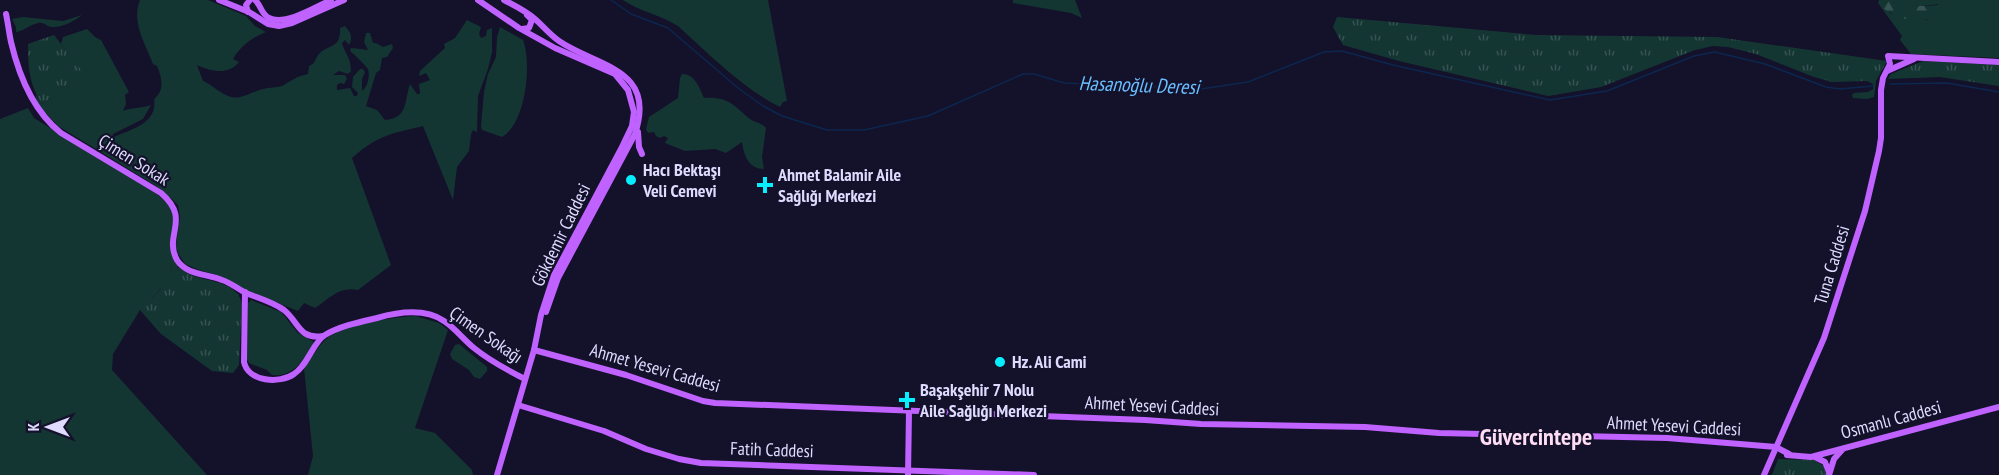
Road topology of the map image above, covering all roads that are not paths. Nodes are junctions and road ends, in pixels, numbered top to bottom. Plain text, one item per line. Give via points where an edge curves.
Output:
1 (219, 0) edge
2 (249, 0) edge
3 (255, 0) edge
4 (331, 0) edge
5 (344, 0) edge
6 (478, 0) edge
7 (504, 0) edge
8 (260, 6) junction
9 (517, 7) junction
10 (249, 12) junction
11 (6, 14) dead end
12 (519, 28) junction
13 (1915, 58) junction
14 (1999, 62) edge
15 (1887, 71) junction
16 (638, 125) junction
17 (624, 150) junction
18 (642, 154) dead end
19 (245, 292) junction
20 (323, 336) junction
21 (534, 350) junction
22 (525, 379) junction
23 (518, 405) junction
24 (1999, 407) edge
25 (909, 412) junction
26 (1781, 437) junction
27 (1776, 447) junction
28 (1843, 449) junction
29 (1787, 454) junction
30 (1811, 457) junction
31 (1772, 458) junction
32 (908, 472) edge
33 (1829, 474) edge
34 (497, 475) edge
35 (1034, 475) edge
36 (1764, 475) edge

1 - 10 main road
2 - 10 main road
3 - 8 main road
4 - 8 main road via 286,20 267,17
5 - 10 main road via 286,25 268,24
6 - 12 main road
7 - 9 main road
8 - 10 main road via 257,12
9 - 12 main road via 532,22 528,28
9 - 16 main road via 560,42 624,75 637,98
11 - 19 main road, Çimen Sokak via 20,69 43,116 61,133 172,203 176,214 173,245 181,264
12 - 17 main road via 623,81 634,112
13 - 14 main road
13 - 15 main road
13 - 15 main road, Tuna Caddesi via 1888,56
15 - 26 main road, Tuna Caddesi via 1881,90 1880,151 1865,211 1824,338
16 - 17 main road
16 - 18 main road
17 - 21 main road, Gökdemir Caddesi via 554,275
19 - 20 main road, Çimen Sokak via 282,308 309,336
19 - 20 main road via 243,356 245,366 253,374 268,380 284,380 305,364
20 - 22 main road, Çimen Sokağı via 379,317 417,312 442,320 488,358
21 - 22 main road, Gökdemir Caddesi
21 - 25 main road, Ahmet Yesevi Caddesi via 703,401
22 - 23 main road, Gökdemir Caddesi
23 - 32 main road, Fatih Caddesi via 604,431 646,449 701,463
23 - 34 main road, Gökdemir Caddesi
24 - 28 main road, Osmanlı Caddesi
25 - 27 main road, Ahmet Yesevi Caddesi via 1667,438
25 - 32 main road
26 - 27 main road, Tuna Caddesi
26 - 29 main road
27 - 29 main road
27 - 31 main road, Tuna Caddesi
28 - 30 main road, Osmanlı Caddesi
28 - 33 main road
29 - 30 main road, Osmanlı Caddesi
29 - 31 main road
30 - 33 main road via 1825,462
31 - 36 main road, Tuna Caddesi
32 - 35 main road, Fatih Caddesi

